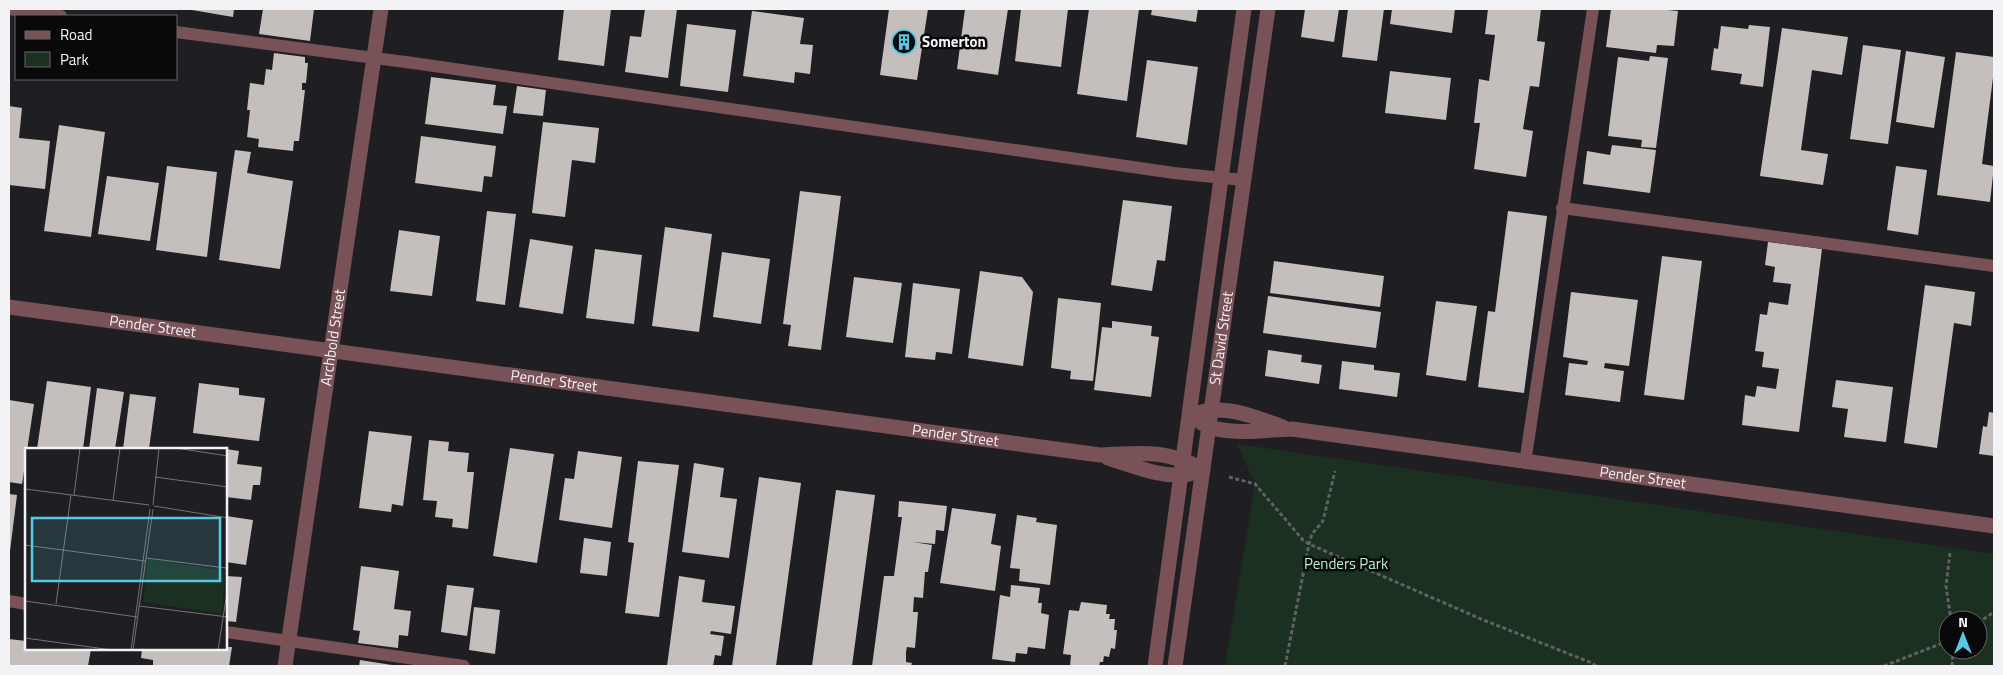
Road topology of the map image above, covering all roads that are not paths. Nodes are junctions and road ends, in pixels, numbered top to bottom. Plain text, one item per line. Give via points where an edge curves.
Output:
1 (9, 9) edge
2 (381, 9) edge
3 (1244, 9) edge
4 (1268, 9) edge
5 (1593, 9) edge
6 (54, 15) edge
7 (178, 32) edge
8 (374, 58) junction
9 (1221, 177) junction
10 (1243, 180) junction
11 (1562, 208) junction
12 (1994, 266) edge
13 (9, 307) edge
14 (330, 351) junction
15 (1211, 410) junction
16 (1190, 415) junction
17 (1208, 427) junction
18 (1292, 430) junction
19 (1100, 455) junction
20 (1184, 460) junction
21 (1525, 462) junction
22 (1203, 469) junction
23 (1182, 476) junction
24 (1994, 526) edge
25 (9, 601) edge
26 (25, 604) edge
27 (228, 632) edge
28 (289, 641) junction
29 (285, 666) edge
30 (464, 666) edge
31 (1155, 666) edge
32 (1175, 666) edge

1 - 6 lane
2 - 8 street, Archbold Street
3 - 9 street, St David Street
4 - 10 street, St David Street
5 - 11 lane
7 - 8 lane
8 - 9 lane via 1174,173
8 - 14 street, Archbold Street
9 - 10 lane
9 - 16 street, St David Street
10 - 15 street, St David Street
11 - 12 lane
11 - 21 lane
13 - 14 street, Pender Street
14 - 19 street, Pender Street
14 - 28 street, Archbold Street
15 - 16 street, Pender Street
15 - 17 street, St David Street
15 - 18 street, Pender Street via 1241,413
16 - 17 street, Pender Street
16 - 20 street, St David Street
17 - 18 street, Pender Street via 1239,431
17 - 22 street, St David Street
18 - 21 street, Pender Street
19 - 20 street, Pender Street via 1154,452
19 - 23 street, Pender Street via 1152,472
20 - 22 street, Pender Street
20 - 23 street, St David Street
21 - 24 street, Pender Street
22 - 23 street, Pender Street
22 - 32 street, St David Street
23 - 31 street, St David Street
25 - 26 lane
27 - 28 lane
28 - 29 street, Archbold Street
28 - 30 lane

